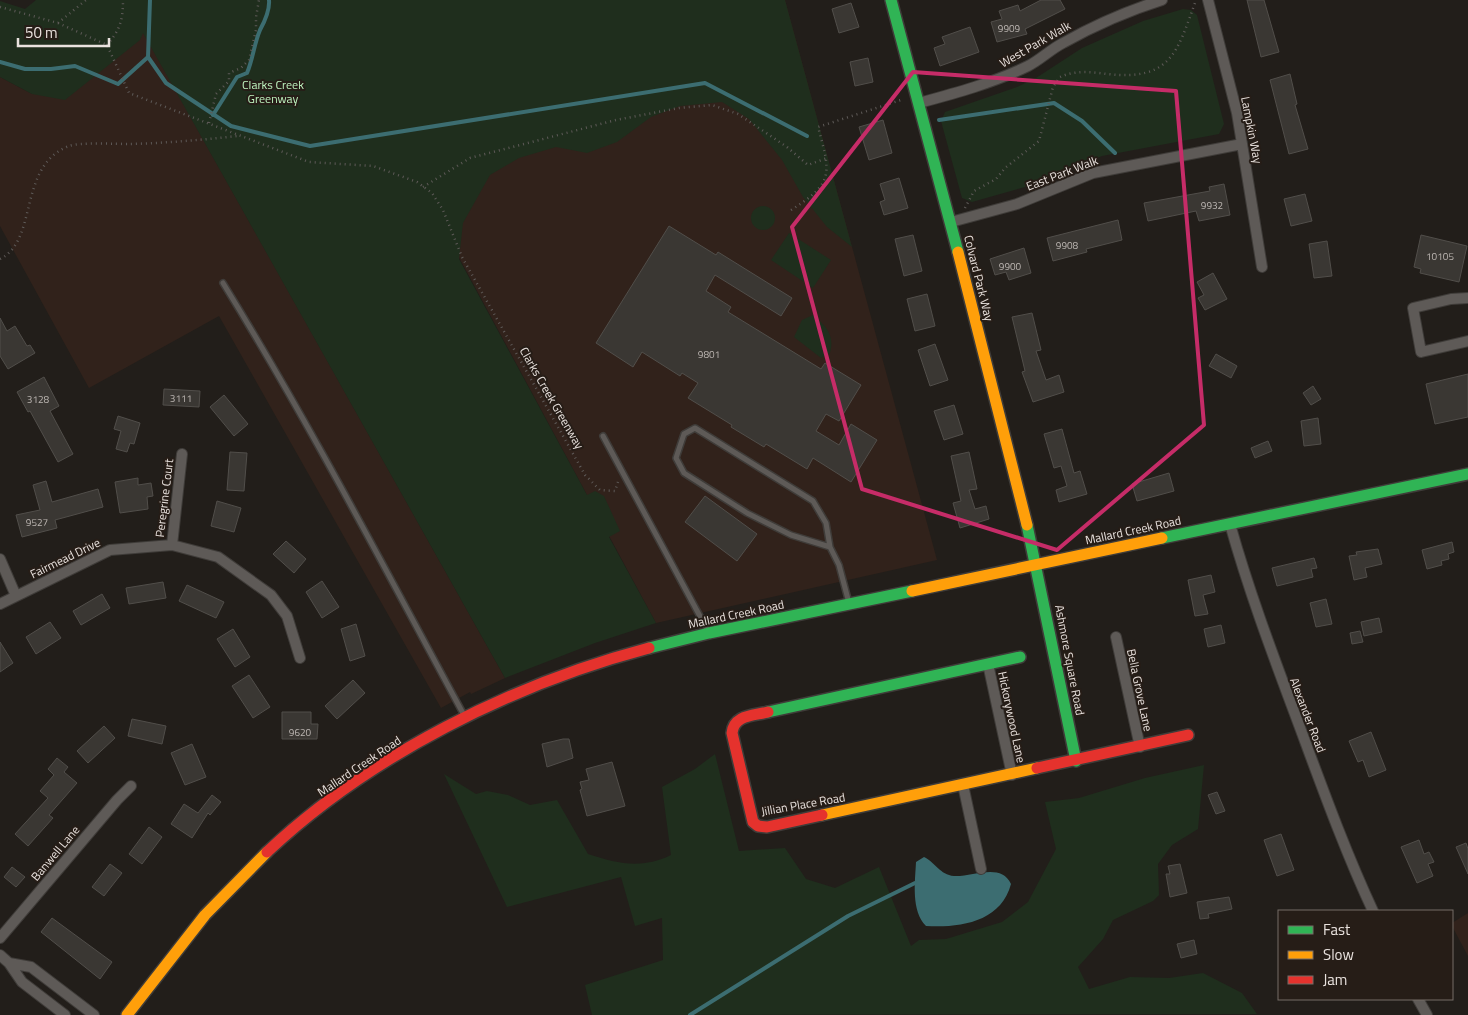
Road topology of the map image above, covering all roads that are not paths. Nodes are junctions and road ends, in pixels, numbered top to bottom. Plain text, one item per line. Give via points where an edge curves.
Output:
1 (891, 0) edge
2 (1162, 0) edge
3 (1208, 0) edge
4 (915, 100) junction
5 (1242, 144) junction
6 (951, 222) junction
7 (1262, 267) dead end
8 (223, 283) dead end
9 (1468, 298) edge
10 (1468, 341) edge
11 (603, 436) dead end
12 (182, 454) dead end
13 (1468, 474) edge
14 (1230, 524) junction
15 (172, 545) junction
16 (830, 547) junction
17 (0, 559) edge
18 (1037, 564) junction
19 (16, 596) junction
20 (0, 604) edge
21 (849, 604) junction
22 (709, 633) junction
23 (1116, 637) dead end
24 (1020, 657) dead end
25 (300, 658) dead end
26 (988, 664) junction
27 (466, 718) junction
28 (1188, 735) dead end
29 (1140, 747) junction
30 (1076, 761) junction
31 (1012, 774) junction
32 (963, 785) junction
33 (131, 786) dead end
34 (981, 869) dead end
35 (1373, 910) edge
36 (0, 938) edge
37 (0, 955) edge
38 (9, 963) junction
39 (1419, 1000) edge
40 (65, 1015) edge
41 (94, 1015) edge
42 (127, 1015) edge
43 (1427, 1015) edge

1 - 4 street, Colvard Park Way
2 - 4 street, West Park Walk via 1092,27 1004,77
3 - 5 street, Lampkin Way
4 - 6 street, Colvard Park Way
5 - 6 street, East Park Walk via 1093,173 1017,204
5 - 7 street, Lampkin Way
6 - 18 street, Colvard Park Way
8 - 27 lane via 276,368
9 - 10 street via 1413,308 1421,352
11 - 22 lane
12 - 15 street, Peregrine Court
13 - 14 street, Mallard Creek Road
14 - 18 street, Mallard Creek Road
14 - 35 street, Alexander Road via 1275,663 1343,842
15 - 19 street, Fairmead Drive via 110,550
15 - 25 street, Fairmead Drive via 218,557 271,595 286,616
16 - 16 lane via 826,523 813,502 695,428 684,434 676,458 684,474 747,513 791,535
16 - 21 lane via 839,565
17 - 19 street
18 - 21 street, Mallard Creek Road
18 - 30 street, Ashmore Square Road
19 - 20 street, Fairmead Drive
21 - 22 street, Mallard Creek Road
22 - 27 street, Mallard Creek Road via 582,669
23 - 29 street, Bella Grove Lane
24 - 26 street, Jillian Place Road
26 - 31 street, Hickorywood Lane
26 - 32 street, Jillian Place Road via 744,716 732,728 750,816 762,827
27 - 42 street, Mallard Creek Road via 369,774 289,833 214,904
28 - 29 street, Jillian Place Road
29 - 30 street, Jillian Place Road
30 - 31 street, Jillian Place Road
31 - 32 street, Jillian Place Road
32 - 34 street
33 - 36 street, Banwell Lane
37 - 38 street
38 - 40 street via 22,982
38 - 41 street via 31,967
39 - 43 street

